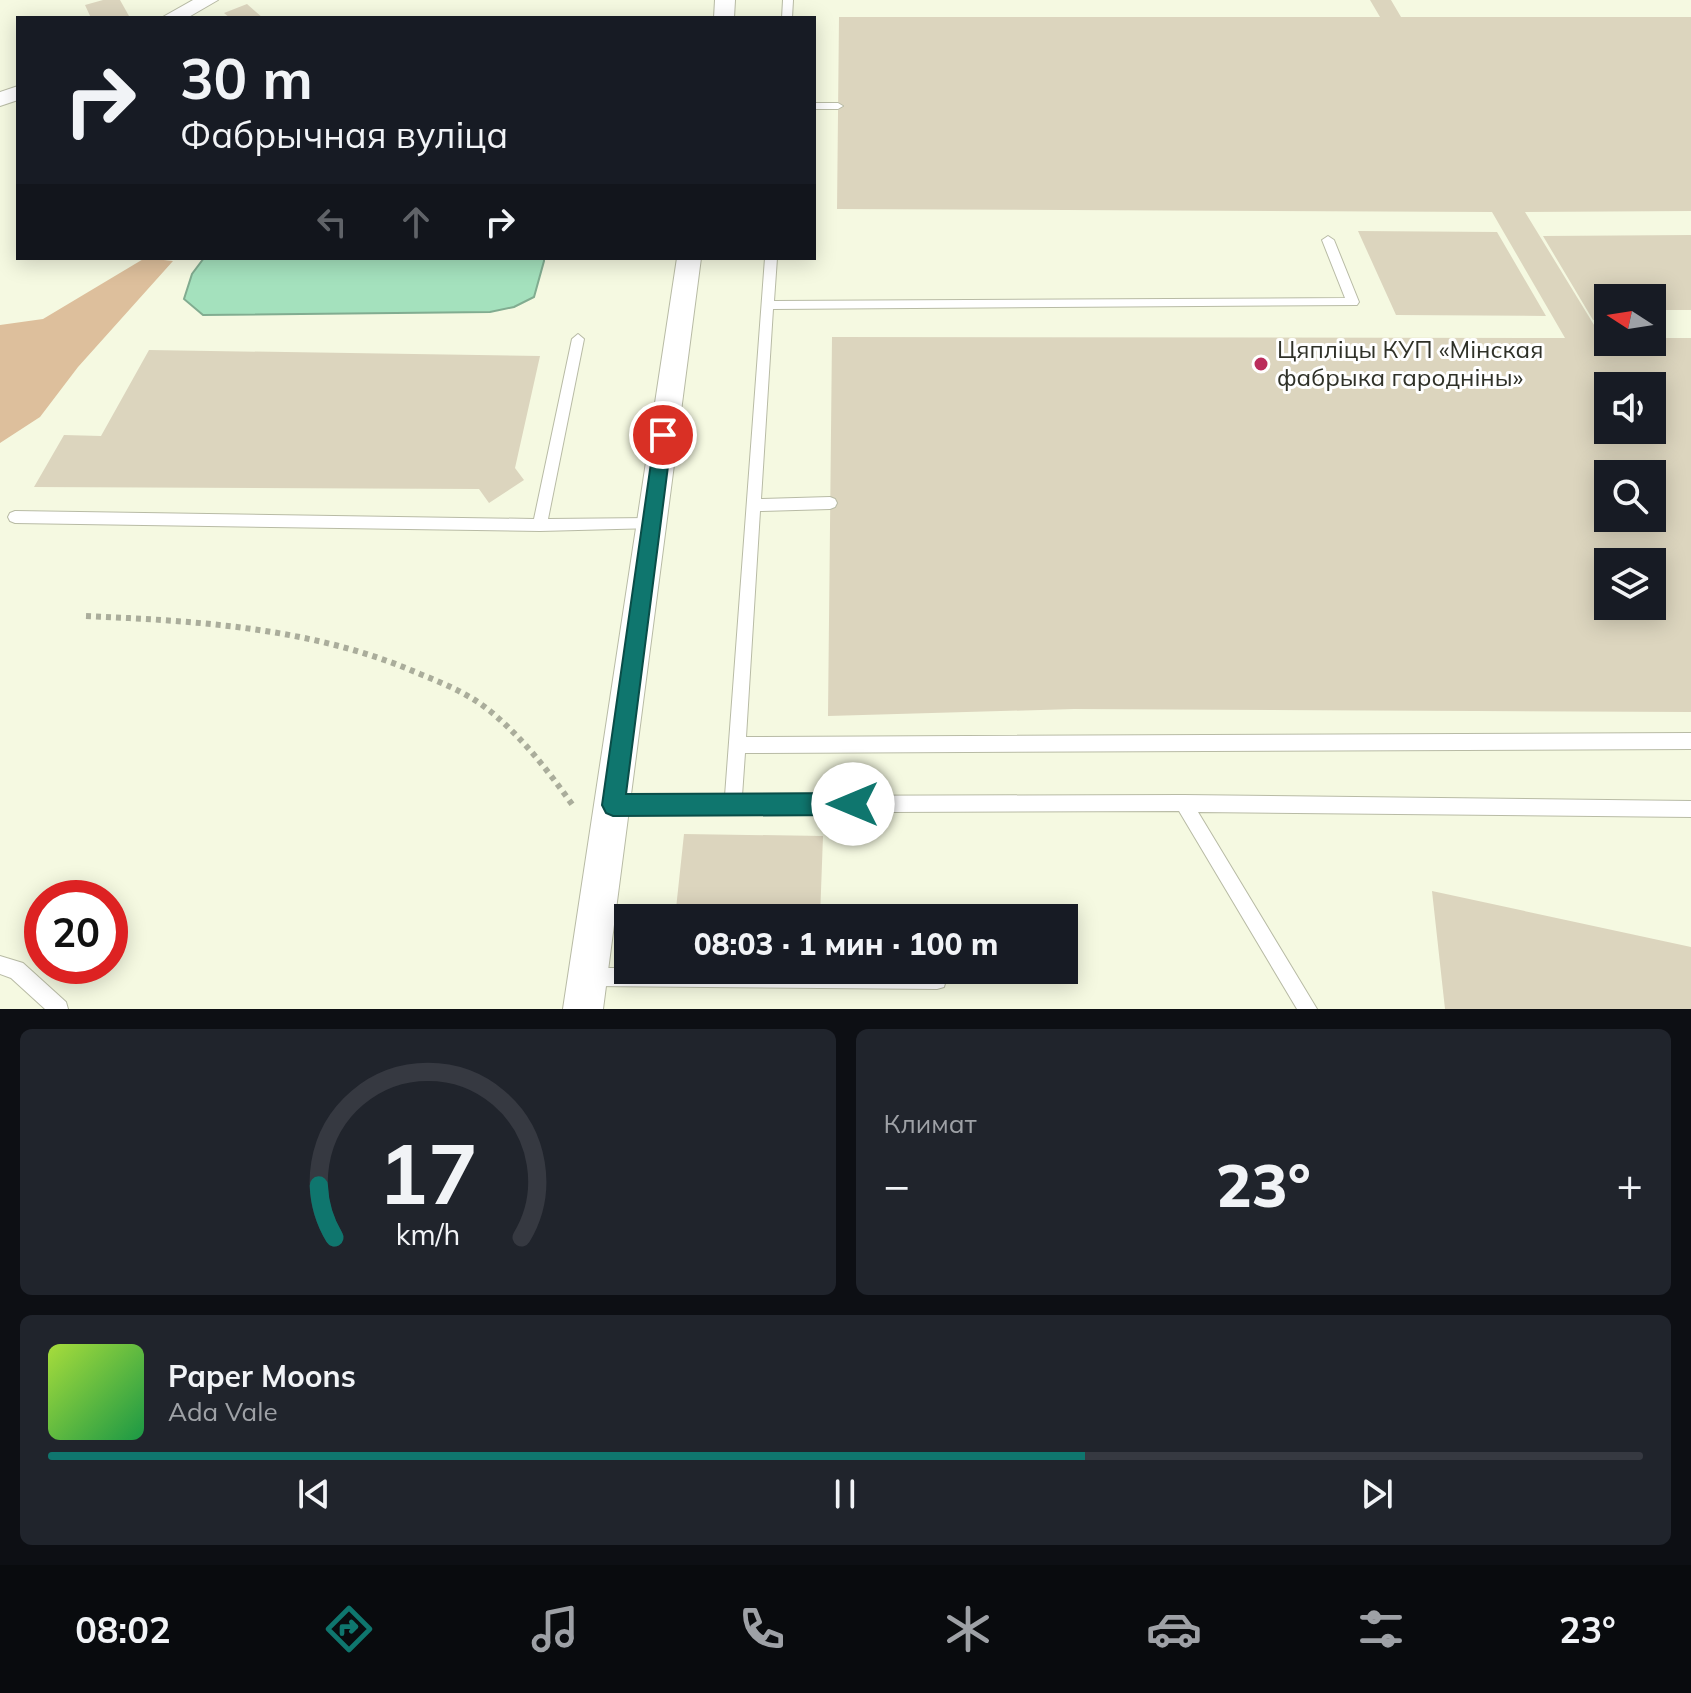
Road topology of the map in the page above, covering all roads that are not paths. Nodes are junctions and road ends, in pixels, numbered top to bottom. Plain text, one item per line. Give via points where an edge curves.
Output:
1 (208, 0) edge
2 (175, 16) edge
3 (816, 106) edge
4 (838, 106) dead end
5 (1328, 240) dead end
6 (689, 260) edge
7 (771, 260) edge
8 (768, 305) junction
9 (578, 339) dead end
10 (830, 503) dead end
11 (754, 505) junction
12 (15, 517) dead end
13 (650, 524) junction
14 (540, 525) junction
15 (1691, 741) edge
16 (737, 745) junction
17 (1183, 803) junction
18 (733, 804) junction
19 (613, 805) junction
20 (1691, 809) edge
21 (0, 965) edge
22 (829, 984) edge
23 (585, 993) edge
24 (59, 1009) edge
25 (1308, 1009) edge

1 - 2 street
3 - 4 lane
5 - 8 lane via 1353,302
6 - 13 street
7 - 8 lane
8 - 11 lane
9 - 14 lane
10 - 11 lane
11 - 16 lane
12 - 14 lane
13 - 14 lane
13 - 19 street
15 - 16 lane
16 - 18 lane
17 - 18 lane
17 - 20 lane
17 - 25 lane
18 - 19 lane
19 - 23 street
21 - 24 lane via 16,970
22 - 23 lane

